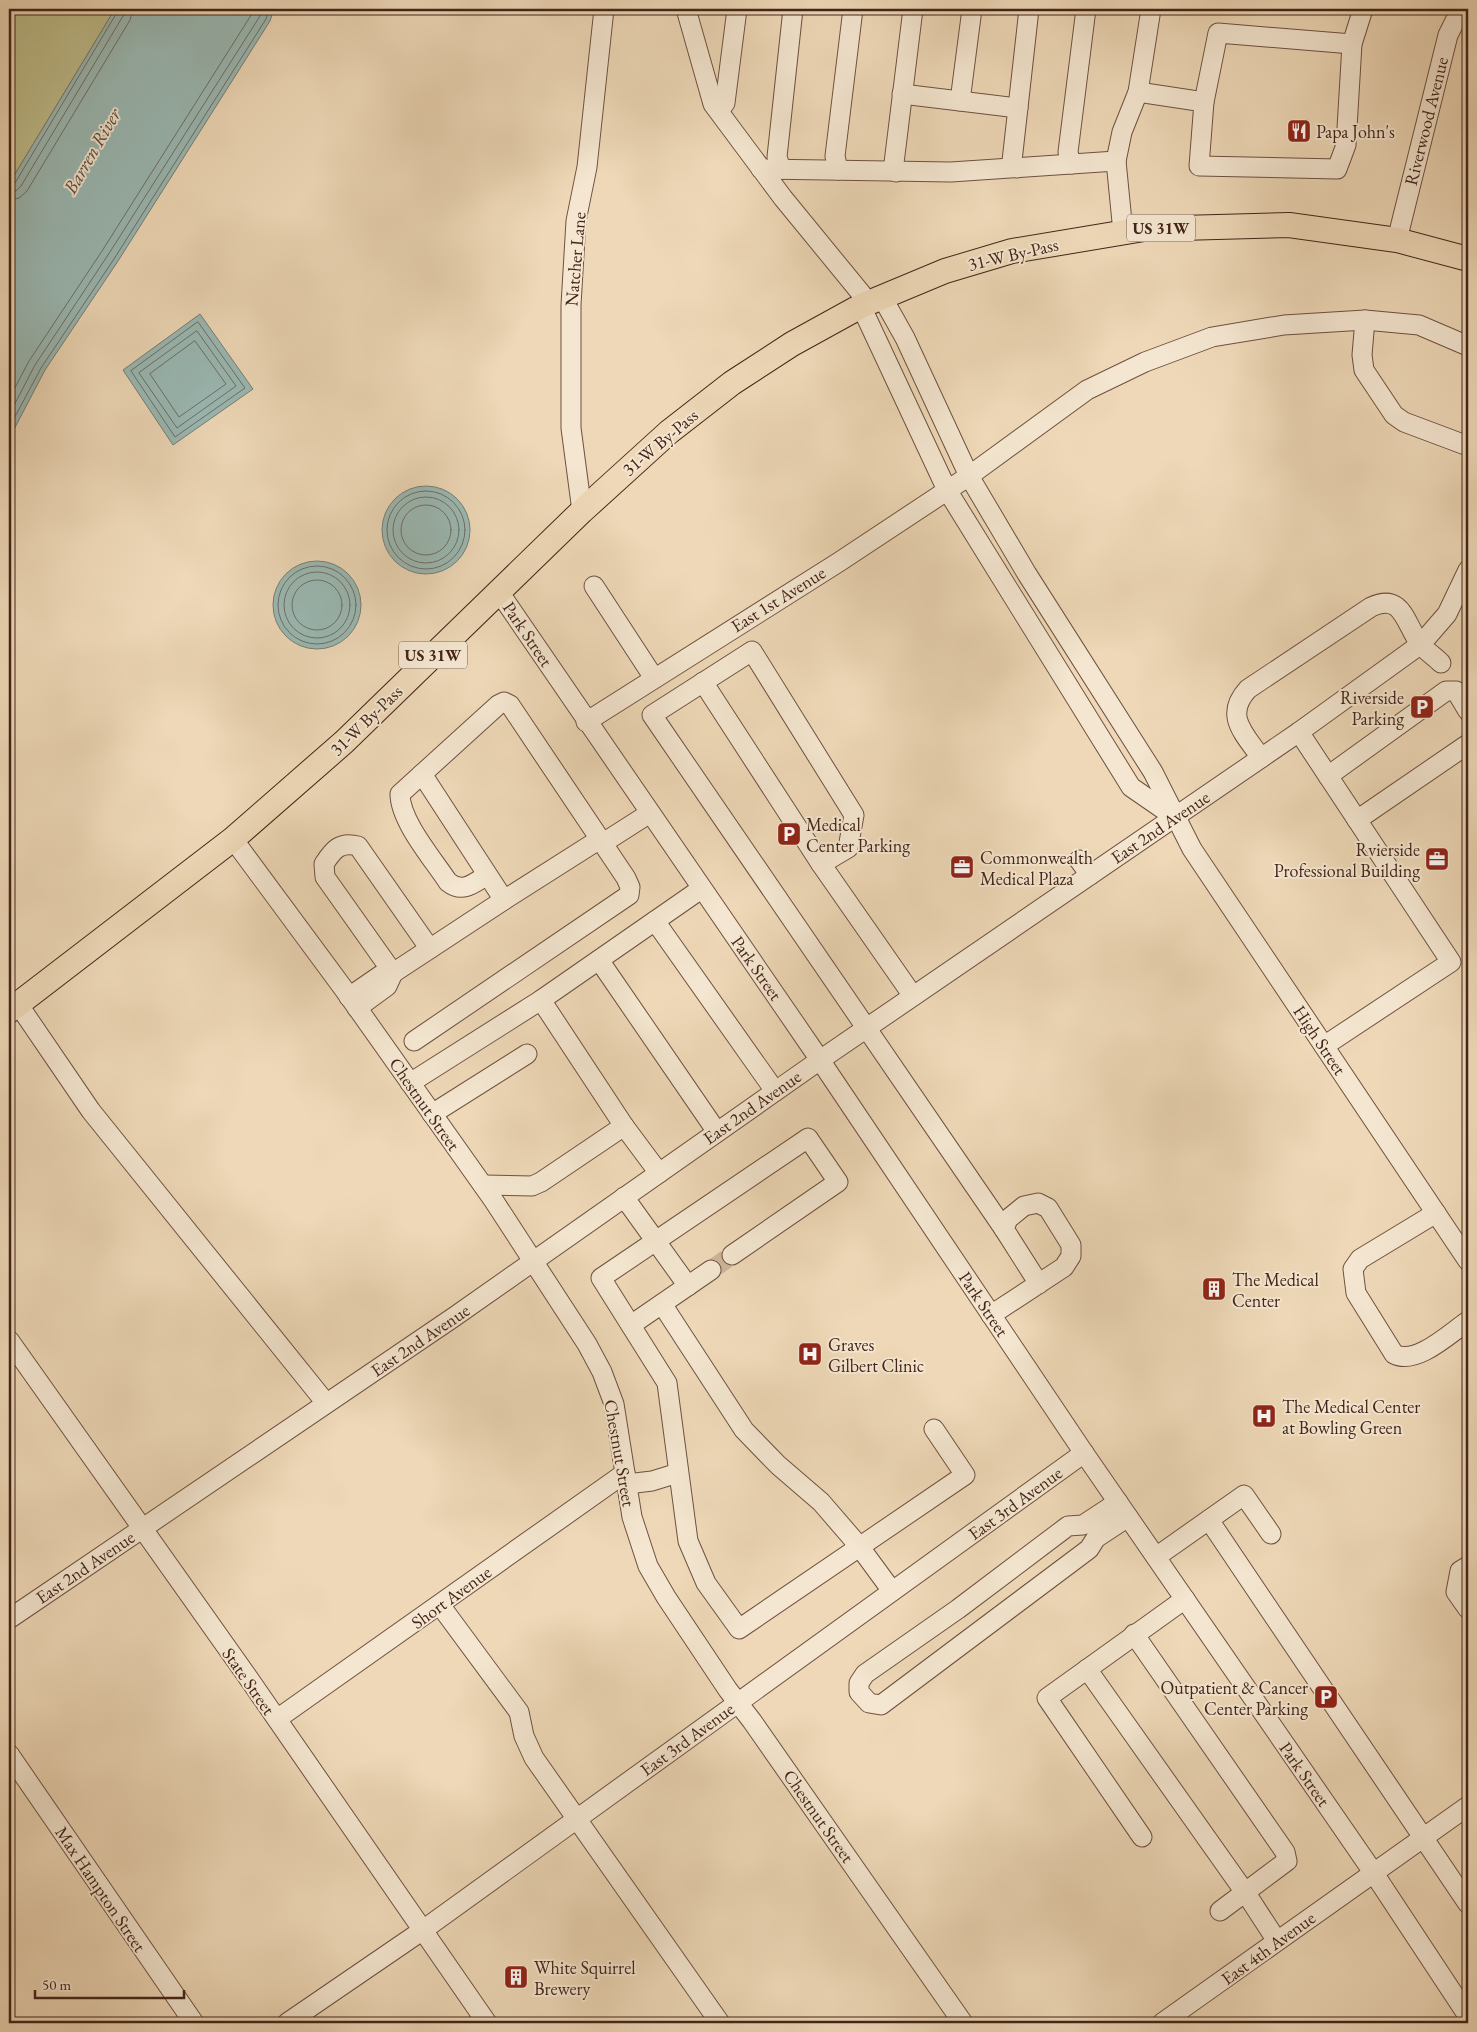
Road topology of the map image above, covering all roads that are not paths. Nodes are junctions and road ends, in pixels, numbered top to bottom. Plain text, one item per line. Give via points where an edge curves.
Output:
1 (604, 9) edge
2 (686, 9) edge
3 (737, 9) edge
4 (794, 9) edge
5 (853, 9) edge
6 (913, 9) edge
7 (972, 9) edge
8 (1029, 9) edge
9 (1086, 9) edge
10 (1151, 9) edge
11 (1363, 9) edge
12 (1466, 9) edge
13 (1352, 44) junction
14 (1138, 92) junction
15 (902, 94) junction
16 (960, 100) junction
17 (1204, 102) junction
18 (1018, 108) junction
19 (719, 111) junction
20 (1116, 161) junction
21 (1071, 164) junction
22 (1017, 168) junction
23 (761, 169) junction
24 (781, 169) junction
25 (838, 170) junction
26 (896, 172) junction
27 (1123, 232) junction
28 (1397, 240) junction
29 (1468, 259) edge
30 (871, 302) junction
31 (1366, 320) junction
32 (1468, 346) edge
33 (1468, 446) edge
34 (969, 476) junction
35 (947, 490) junction
36 (582, 511) junction
37 (1468, 570) edge
38 (594, 586) dead end
39 (499, 592) junction
40 (1421, 644) junction
41 (1441, 663) dead end
42 (654, 678) junction
43 (703, 682) junction
44 (1468, 711) edge
45 (586, 722) junction
46 (1299, 732) junction
47 (1468, 744) edge
48 (1261, 758) junction
49 (422, 774) junction
50 (1328, 776) junction
51 (646, 807) junction
52 (1175, 817) junction
53 (1357, 820) junction
54 (599, 838) junction
55 (233, 839) junction
56 (1079, 860) dead end
57 (821, 864) junction
58 (487, 875) junction
59 (1090, 875) junction
60 (701, 888) junction
61 (504, 900) junction
62 (655, 921) junction
63 (430, 949) junction
64 (599, 960) junction
65 (393, 973) junction
66 (913, 996) junction
67 (540, 1000) junction
68 (353, 1002) junction
69 (13, 1008) edge
70 (866, 1028) junction
71 (414, 1041) dead end
72 (1324, 1046) junction
73 (527, 1054) dead end
74 (820, 1060) junction
75 (410, 1083) junction
76 (775, 1091) junction
77 (432, 1114) junction
78 (624, 1126) junction
79 (717, 1132) junction
80 (659, 1173) junction
81 (482, 1185) junction
82 (624, 1197) junction
83 (1436, 1213) junction
84 (1004, 1229) junction
85 (655, 1241) junction
86 (1465, 1248) edge
87 (732, 1255) tunnel mouth
88 (532, 1261) junction
89 (710, 1270) tunnel mouth
90 (1039, 1284) junction
91 (688, 1286) junction
92 (662, 1304) junction
93 (991, 1315) junction
94 (1468, 1321) edge
95 (630, 1325) junction
96 (9, 1340) edge
97 (326, 1403) junction
98 (934, 1429) dead end
99 (1084, 1453) junction
100 (678, 1473) junction
101 (626, 1479) junction
102 (1123, 1510) junction
103 (1209, 1520) junction
104 (141, 1528) junction
105 (1271, 1534) dead end
106 (859, 1546) junction
107 (1156, 1557) junction
108 (1468, 1566) edge
109 (892, 1591) junction
110 (1184, 1599) junction
111 (440, 1605) junction
112 (1468, 1609) edge
113 (9, 1619) edge
114 (1134, 1634) junction
115 (1087, 1669) junction
116 (738, 1702) junction
117 (276, 1719) junction
118 (9, 1754) edge
119 (1468, 1806) edge
120 (578, 1818) junction
121 (1142, 1837) dead end
122 (1424, 1837) junction
123 (1373, 1872) junction
124 (1246, 1894) junction
125 (1468, 1904) edge
126 (1220, 1911) dead end
127 (423, 1930) junction
128 (1277, 1941) junction
129 (1468, 2016) edge
130 (194, 2023) edge
131 (287, 2023) edge
132 (487, 2023) edge
133 (720, 2023) edge
134 (963, 2023) edge
135 (1162, 2023) edge

1 - 36 street, Natcher Lane via 587,167 576,222 571,305 571,428
2 - 19 street via 713,104
3 - 19 street via 725,103
4 - 24 street via 777,157
5 - 25 street via 836,156
6 - 15 street
7 - 16 street
8 - 18 street
9 - 21 street via 1068,152
10 - 14 street
11 - 13 street
12 - 28 street, Riverwood Avenue via 1448,35
13 - 17 street via 1218,33
13 - 17 street via 1346,145 1336,169 1199,166
14 - 17 street
14 - 20 street via 1122,132
15 - 16 street
15 - 26 street via 894,163
16 - 18 street
18 - 22 street via 1012,161
19 - 23 street
20 - 21 street
20 - 27 street
21 - 22 street
22 - 26 street
23 - 24 street
23 - 30 street
24 - 25 street
25 - 26 street
27 - 28 main road, 31-W By-Pass / US 31W via 1289,224
27 - 30 main road, 31-W By-Pass / US 31W via 1012,251 945,271
28 - 29 main road, 31-W By-Pass / US 31W
30 - 34 street, High Street via 905,338
30 - 35 street
30 - 36 main road, 31-W By-Pass / US 31W via 792,344 732,383 669,432
31 - 32 street, East 1st Avenue via 1419,325
31 - 33 street via 1362,354 1364,370 1394,415 1404,422
31 - 34 street, East 1st Avenue via 1284,325 1212,337 1145,362 1087,390
34 - 35 street, East 1st Avenue
34 - 52 street, High Street via 1153,772
35 - 42 street, East 1st Avenue
35 - 52 street via 1131,787
36 - 39 main road, 31-W By-Pass / US 31W
37 - 40 street, East 2nd Avenue via 1447,614
38 - 42 street
39 - 45 street, Park Street
39 - 55 main road, 31-W By-Pass / US 31W via 344,742
40 - 41 street
40 - 46 street, East 2nd Avenue
40 - 48 street via 1401,610 1391,604 1380,603 1248,689 1235,709 1237,722
42 - 45 street, East 1st Avenue
43 - 57 street
43 - 57 street via 752,651 854,815 848,848
43 - 70 street via 652,715
44 - 50 street via 1456,691 1446,691
45 - 51 street, Park Street
46 - 48 street, East 2nd Avenue
46 - 50 street
47 - 53 street
48 - 52 street, East 2nd Avenue
49 - 54 street via 504,702 510,705
49 - 58 street
49 - 58 street via 400,794 400,804 406,817 448,882 456,888 464,888
50 - 53 street
51 - 54 street
51 - 60 street, Park Street
52 - 59 street, East 2nd Avenue
52 - 72 street, High Street via 1192,849
53 - 72 street via 1452,962
54 - 61 street
54 - 71 street via 626,878 629,895
55 - 68 street, Chestnut Street
55 - 69 main road, 31-W By-Pass / US 31W
56 - 59 street
57 - 66 street
58 - 61 street
59 - 66 street, East 2nd Avenue
60 - 62 street
60 - 74 street, Park Street
61 - 63 street
62 - 64 street
62 - 76 street
63 - 65 street
63 - 65 street via 358,846 339,845 324,864 326,877
64 - 67 street
64 - 79 street
65 - 68 street via 381,975
66 - 70 street, East 2nd Avenue
67 - 75 street
67 - 78 street
68 - 75 street, Chestnut Street
69 - 97 street
70 - 74 street, East 2nd Avenue
70 - 84 street
72 - 83 street, High Street
73 - 77 street
74 - 76 street, East 2nd Avenue
74 - 93 street, Park Street
75 - 77 street, Chestnut Street
76 - 79 street, East 2nd Avenue
77 - 81 street, Chestnut Street
78 - 80 street
78 - 81 street via 532,1186
79 - 80 street, East 2nd Avenue
80 - 82 street, East 2nd Avenue
81 - 88 street, Chestnut Street
82 - 85 street
82 - 88 street, East 2nd Avenue
83 - 86 street, High Street
83 - 94 street via 1360,1259 1353,1269 1356,1293 1394,1354 1400,1358 1418,1356
84 - 90 street
84 - 90 street via 1008,1219 1024,1206 1038,1203 1048,1208 1072,1245 1071,1256 1064,1267
85 - 87 street via 808,1138 838,1182
85 - 91 street
85 - 95 street via 601,1278
88 - 97 street, East 2nd Avenue
88 - 101 street, Chestnut Street via 587,1344 609,1388
89 - 91 street
90 - 93 street
91 - 92 street
92 - 95 street
92 - 106 street via 744,1430 821,1502
93 - 99 street, Park Street
95 - 100 street via 667,1383
96 - 104 street, State Street
97 - 104 street, East 2nd Avenue
98 - 106 street via 965,1475
99 - 102 street, Park Street
99 - 109 street, East 3rd Avenue
100 - 101 street via 652,1481
100 - 106 street via 688,1541 706,1582 740,1629
101 - 111 street, Short Avenue
101 - 116 street, Chestnut Street via 636,1534 648,1566
102 - 102 street via 1083,1525 1068,1526 865,1674 859,1683 859,1692 869,1703 881,1705 1089,1549
102 - 107 street, Park Street
103 - 105 street via 1244,1495
103 - 107 street
103 - 122 street
104 - 113 street, East 2nd Avenue
104 - 117 street, State Street
106 - 109 street
107 - 110 street, Park Street
108 - 112 street via 1460,1571 1456,1592
109 - 116 street, East 3rd Avenue
110 - 114 street
110 - 123 street, Park Street
111 - 117 street, Short Avenue
111 - 120 street via 519,1712 524,1736 534,1758
114 - 115 street
114 - 124 street via 1285,1852 1286,1861
115 - 121 street via 1047,1698
115 - 124 street
116 - 120 street, East 3rd Avenue
116 - 134 street, Chestnut Street
117 - 127 street, State Street
118 - 130 street, Max Hampton Street
119 - 122 street, East 4th Avenue
120 - 127 street, East 3rd Avenue
120 - 133 street
122 - 123 street, East 4th Avenue
122 - 125 street
123 - 128 street, East 4th Avenue
123 - 129 street, Park Street
124 - 126 street
124 - 128 street
127 - 131 street, East 3rd Avenue
127 - 132 street, State Street
128 - 135 street, East 4th Avenue

